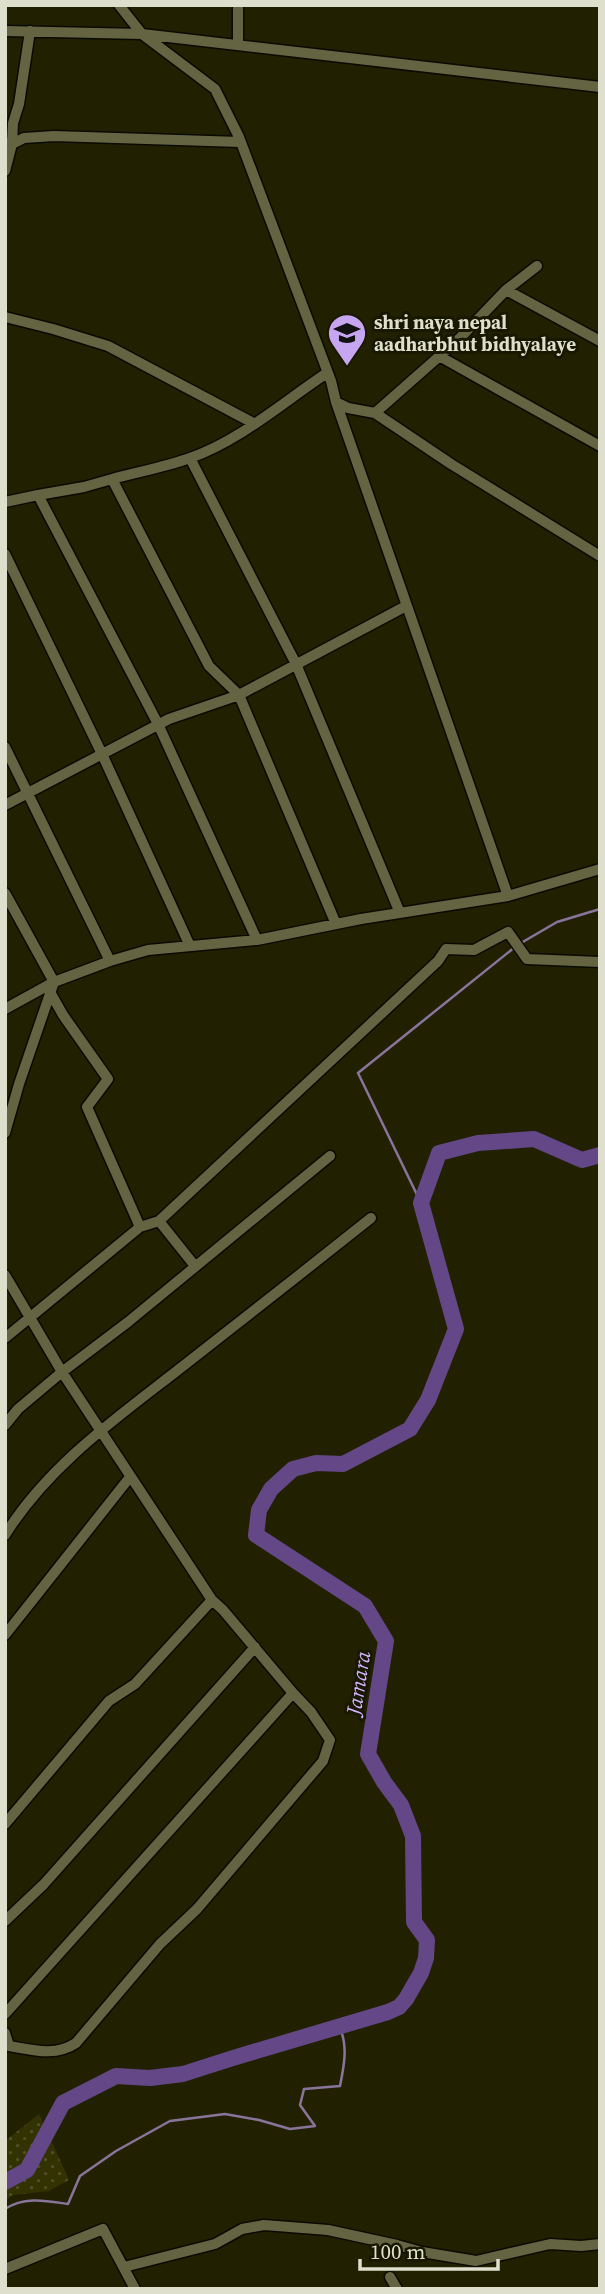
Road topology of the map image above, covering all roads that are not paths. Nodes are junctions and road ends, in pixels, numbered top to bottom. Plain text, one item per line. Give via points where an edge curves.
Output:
1 (119, 5) edge
2 (238, 5) edge
3 (5, 31) edge
4 (30, 31) junction
5 (142, 34) junction
6 (238, 45) junction
7 (600, 87) edge
8 (240, 142) junction
9 (9, 143) edge
10 (5, 171) edge
11 (537, 266) dead end
12 (506, 290) junction
13 (5, 317) edge
14 (600, 341) edge
15 (439, 356) junction
16 (327, 373) junction
17 (335, 401) junction
18 (375, 413) junction
19 (255, 424) junction
20 (600, 446) edge
21 (190, 458) junction
22 (112, 479) junction
23 (38, 495) junction
24 (5, 502) edge
25 (5, 554) edge
26 (600, 556) edge
27 (406, 606) junction
28 (296, 664) junction
29 (239, 695) junction
30 (158, 724) junction
31 (5, 747) edge
32 (102, 754) junction
33 (28, 793) junction
34 (5, 805) edge
35 (600, 869) edge
36 (5, 892) edge
37 (508, 896) junction
38 (400, 913) junction
39 (336, 924) junction
40 (257, 940) junction
41 (190, 946) junction
42 (110, 961) junction
43 (600, 962) edge
44 (52, 987) junction
45 (5, 1009) edge
46 (5, 1133) edge
47 (330, 1156) dead end
48 (371, 1218) dead end
49 (159, 1221) junction
50 (140, 1227) junction
51 (195, 1266) junction
52 (5, 1275) edge
53 (32, 1317) junction
54 (5, 1338) edge
55 (62, 1372) junction
56 (5, 1425) edge
57 (100, 1431) junction
58 (130, 1477) junction
59 (5, 1535) edge
60 (212, 1600) junction
61 (5, 1635) edge
62 (255, 1647) junction
63 (293, 1693) junction
64 (5, 1824) edge
65 (5, 1921) edge
66 (5, 2014) edge
67 (5, 2033) edge
68 (600, 2244) edge
69 (124, 2267) junction
70 (5, 2269) edge
71 (390, 2277) dead end
72 (135, 2289) edge
73 (397, 2289) edge

1 - 5 street
2 - 6 street
3 - 4 street
4 - 5 street
4 - 9 street
5 - 6 street
5 - 8 street via 215,89
6 - 7 street
8 - 9 street via 54,136
8 - 16 street
9 - 10 street
11 - 12 street
12 - 14 street
12 - 15 street
13 - 19 street via 108,346
15 - 18 street
15 - 20 street
16 - 17 street
16 - 19 street
17 - 18 street
17 - 27 street
18 - 26 street
19 - 21 street
21 - 22 street
21 - 28 street
22 - 23 street
22 - 29 street via 209,666
23 - 24 street
23 - 30 street
25 - 32 street
27 - 28 street
27 - 37 street
28 - 29 street
28 - 38 street
29 - 30 street
29 - 39 street
30 - 32 street
30 - 40 street
31 - 33 street
32 - 33 street
32 - 41 street
33 - 34 street
33 - 42 street
35 - 37 street
36 - 44 street
37 - 38 street
38 - 39 street
39 - 40 street
40 - 41 street
41 - 42 street via 148,950
42 - 44 street
43 - 49 street via 527,959 508,932 474,950 446,949
44 - 45 street
44 - 46 street
44 - 50 street via 63,1014 108,1079 87,1107
47 - 51 street
48 - 57 street
49 - 50 street
49 - 51 street
50 - 53 street
51 - 55 street
52 - 53 street
53 - 54 street
53 - 55 street
55 - 56 street
55 - 57 street
57 - 58 street
57 - 59 street via 55,1471
58 - 60 street
58 - 61 street
60 - 62 street
60 - 64 street via 135,1684 109,1701
62 - 63 street
62 - 65 street via 53,1875
63 - 66 street
63 - 67 street via 330,1740 323,1761 76,2043 65,2051 47,2052 9,2046
68 - 69 street via 550,2244 476,2261 328,2230 264,2225 242,2229 205,2247
69 - 70 street via 103,2229
69 - 72 street
71 - 73 street

